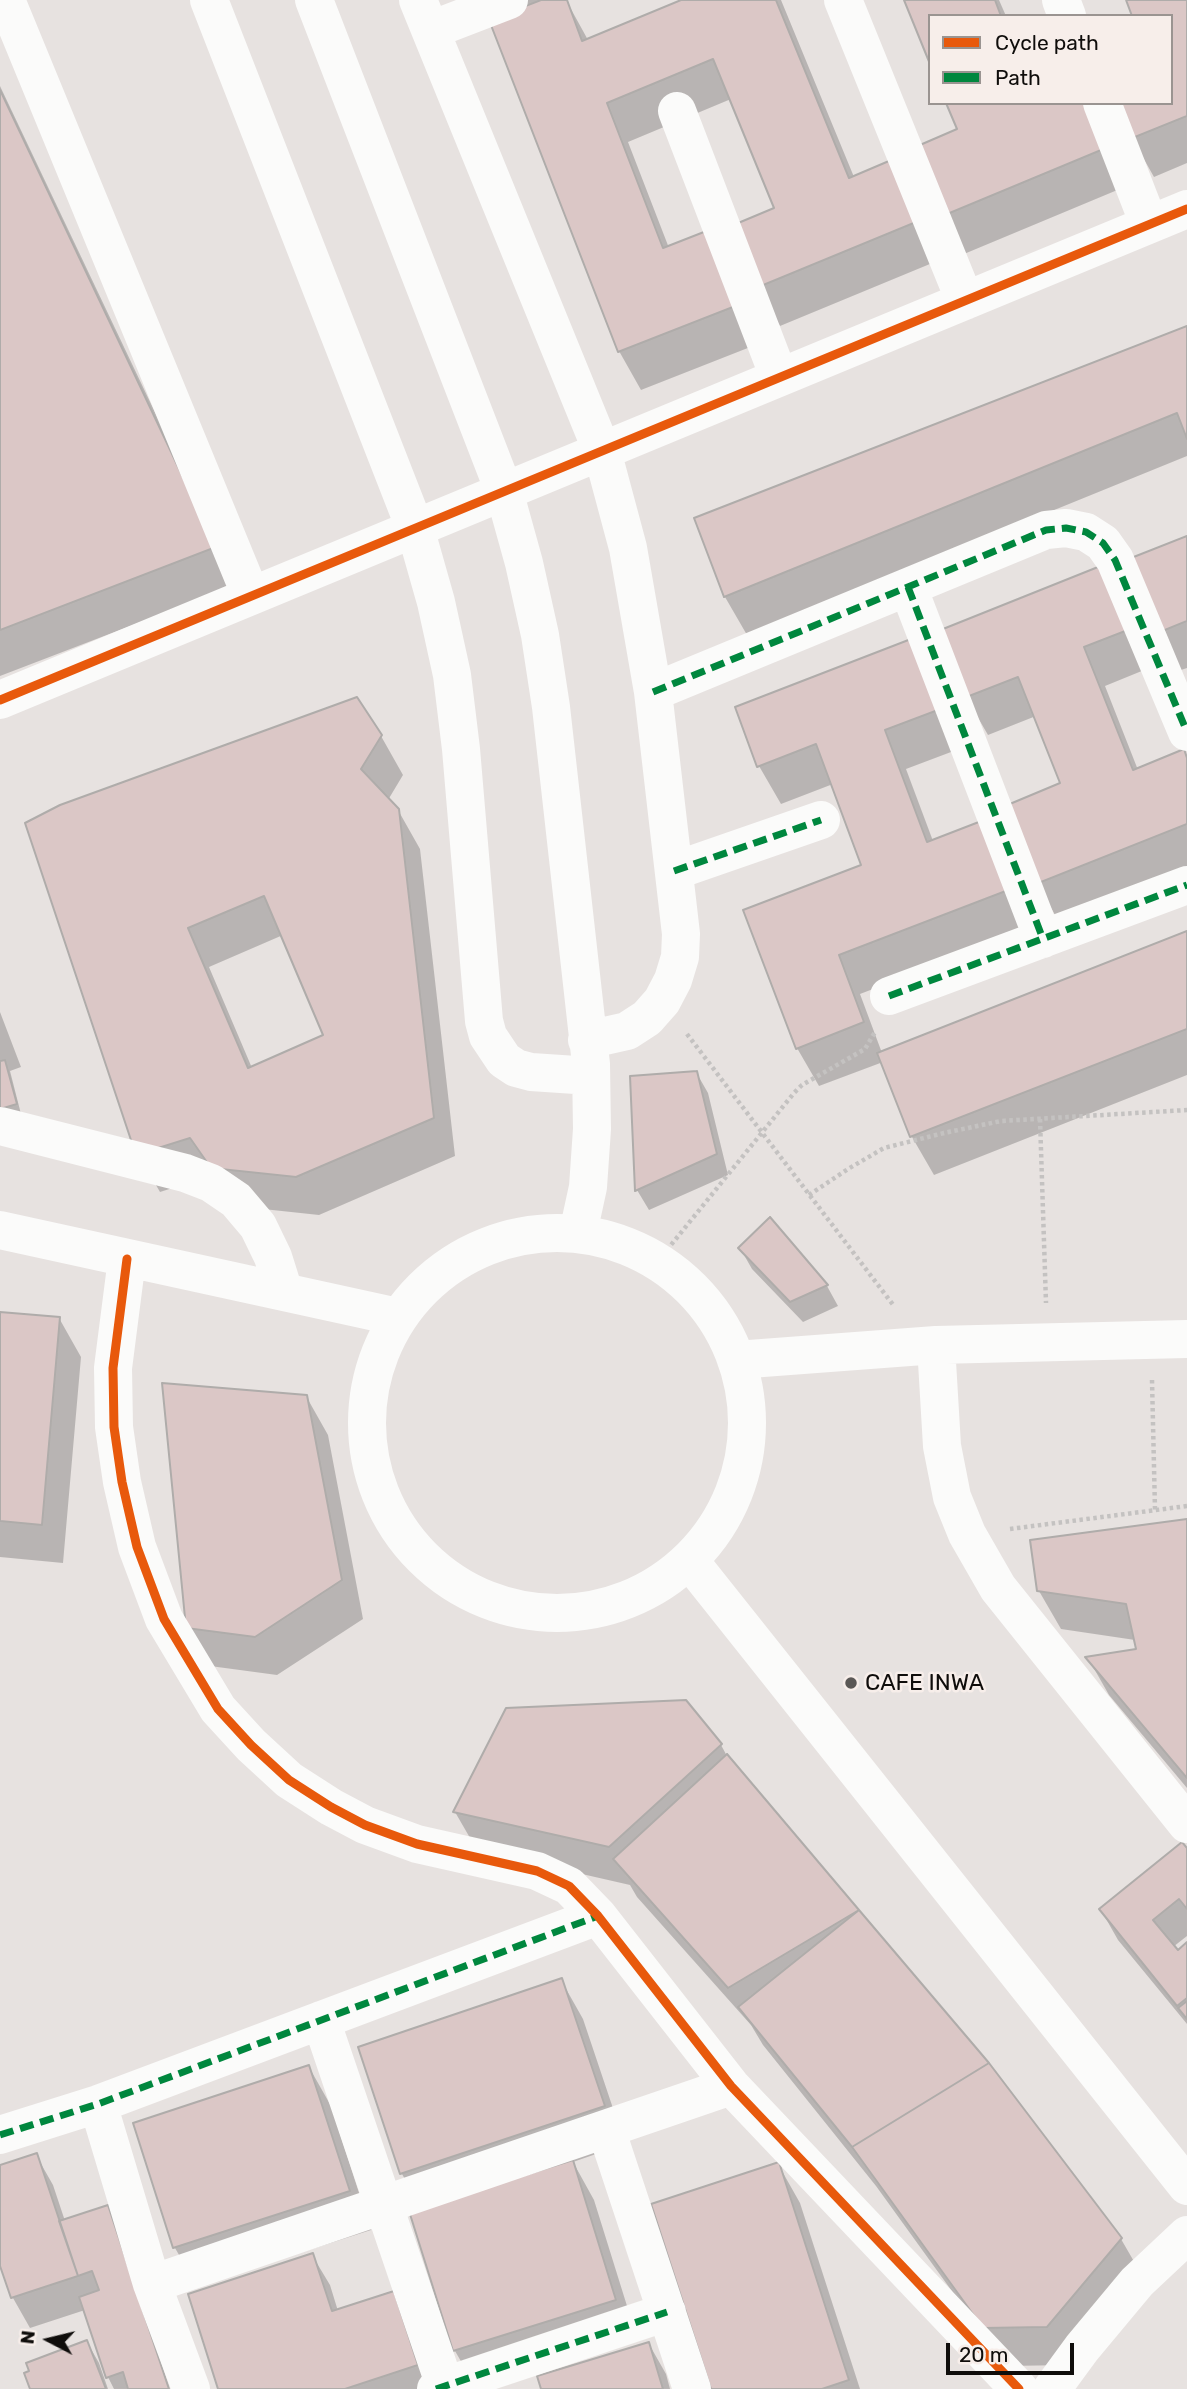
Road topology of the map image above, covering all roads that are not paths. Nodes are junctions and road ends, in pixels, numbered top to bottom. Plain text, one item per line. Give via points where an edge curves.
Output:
1 (6, 0) edge
2 (209, 0) edge
3 (314, 0) edge
4 (509, 0) edge
5 (843, 0) edge
6 (425, 15) edge
7 (1103, 105) edge
8 (677, 111) dead end
9 (1187, 209) edge
10 (1149, 224) junction
11 (965, 301) junction
12 (779, 377) junction
13 (602, 451) junction
14 (504, 491) junction
15 (415, 528) junction
16 (908, 587) junction
17 (251, 596) junction
18 (653, 692) junction
19 (0, 700) edge
20 (1187, 732) edge
21 (821, 820) dead end
22 (674, 871) junction
23 (1187, 885) edge
24 (1042, 939) junction
25 (888, 996) road end
26 (589, 1058) junction
27 (0, 1126) edge
28 (0, 1230) edge
29 (578, 1233) junction
30 (127, 1259) junction
31 (284, 1292) junction
32 (398, 1317) junction
33 (1169, 1340) edge
34 (930, 1345) junction
35 (736, 1360) junction
36 (689, 1560) junction
37 (1187, 1824) edge
38 (598, 1916) junction
39 (321, 2020) junction
40 (731, 2086) junction
41 (98, 2104) junction
42 (606, 2129) junction
43 (0, 2135) edge
44 (1187, 2186) edge
45 (383, 2205) junction
46 (1187, 2235) edge
47 (152, 2284) junction
48 (667, 2312) junction
49 (509, 2377) edge
50 (440, 2388) edge
51 (191, 2389) edge
52 (692, 2389) edge
53 (1019, 2389) edge
54 (1052, 2389) edge

1 - 17 street
2 - 15 street
3 - 14 street
4 - 6 street
5 - 11 street
6 - 13 street
7 - 10 street
8 - 12 street
9 - 10 street
10 - 11 street
11 - 12 street
12 - 13 street
13 - 14 street
13 - 18 street via 628,548
14 - 15 street
14 - 26 street via 527,575 551,707
15 - 17 street
15 - 26 street via 452,674 488,1036 504,1060 531,1072
16 - 18 street
16 - 20 street via 1046,530 1066,527 1086,532 1103,543 1115,560
16 - 24 street
17 - 19 street
18 - 22 street
21 - 22 street
22 - 26 street via 681,934 673,980 647,1017
23 - 24 street
24 - 25 street
26 - 29 street via 592,1129 588,1186
27 - 31 street via 185,1173 211,1184 236,1200 258,1226
28 - 30 street
29 - 32 street via 526,1234 476,1250 432,1278
29 - 35 street via 620,1242 658,1261 692,1288 718,1322
30 - 31 street
30 - 38 street via 113,1368 114,1427 122,1482 136,1547 164,1619 218,1709 289,1780 331,1807 417,1844 537,1871 569,1885
31 - 32 street
32 - 36 street via 372,1373 366,1435 379,1495 412,1548 460,1588 506,1606 579,1613 638,1596
33 - 34 street
34 - 35 street
34 - 37 street via 942,1446 952,1497 967,1534 998,1588
35 - 36 street via 746,1402 745,1446 735,1488 716,1527
36 - 44 street
38 - 39 street
38 - 40 street
39 - 41 street
39 - 45 street
40 - 42 street
40 - 53 street
41 - 43 street
41 - 47 street
42 - 45 street
42 - 48 street
45 - 47 street
45 - 50 street
46 - 54 street via 1137,2282
47 - 51 street
48 - 49 street
48 - 52 street
49 - 50 street

